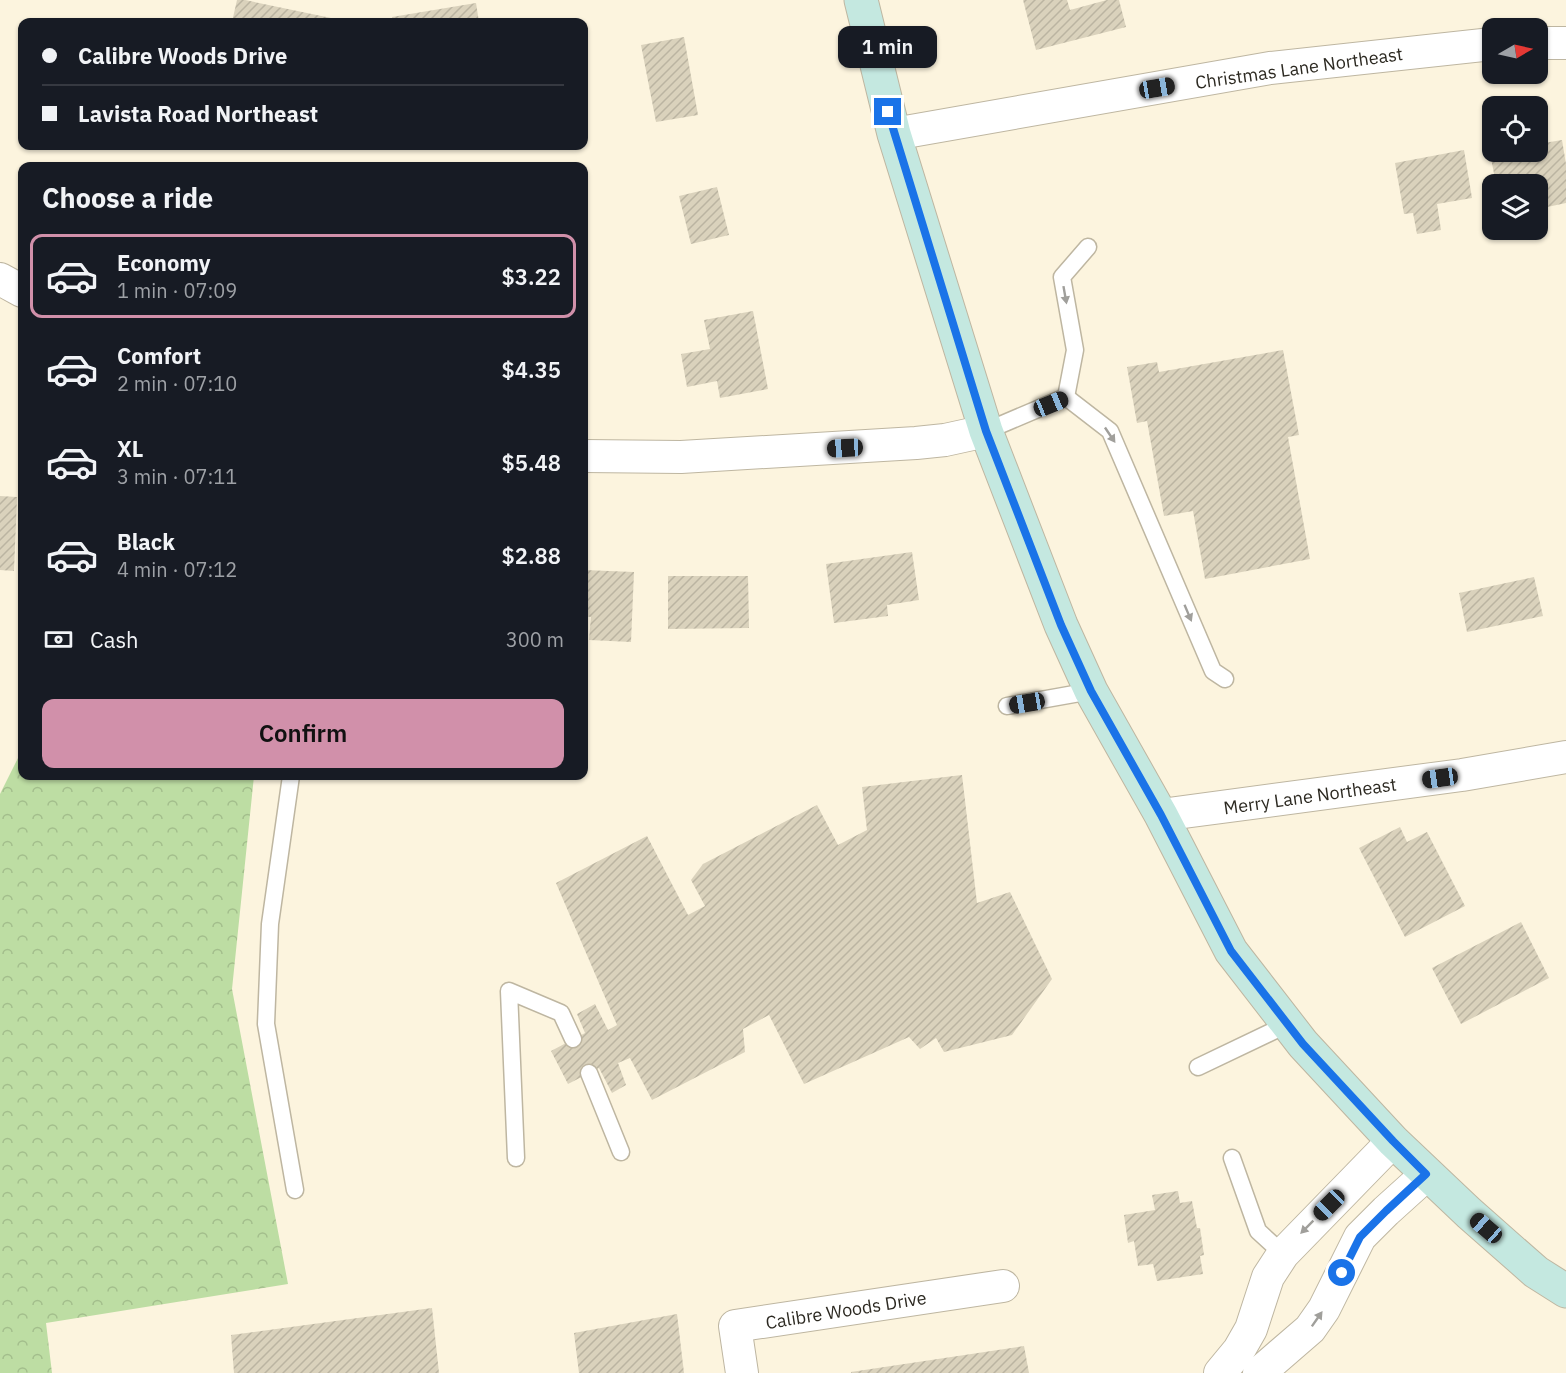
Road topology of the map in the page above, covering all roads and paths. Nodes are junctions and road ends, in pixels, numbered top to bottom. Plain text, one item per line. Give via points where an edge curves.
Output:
1 (861, 0) edge
2 (1566, 43) edge
3 (1548, 44) edge
4 (1482, 45) edge
5 (894, 134) junction
6 (1088, 247) dead end
7 (0, 279) edge
8 (18, 289) edge
9 (1066, 397) junction
10 (986, 431) junction
11 (588, 456) edge
12 (1225, 679) dead end
13 (1091, 691) junction
14 (1007, 706) dead end
15 (1566, 757) edge
16 (290, 780) edge
17 (1161, 815) junction
18 (1288, 1024) junction
19 (573, 1039) dead end
20 (1198, 1067) dead end
21 (589, 1073) dead end
22 (1393, 1141) junction
23 (621, 1152) dead end
24 (516, 1158) dead end
25 (1232, 1158) dead end
26 (1426, 1174) junction
27 (295, 1190) dead end
28 (1283, 1254) junction
29 (1003, 1286) dead end
30 (1566, 1291) edge
31 (1271, 1366) edge
32 (742, 1373) edge
33 (1220, 1373) edge

1 - 5 main road
2 - 3 street
4 - 5 street, Christmas Lane Northeast via 1270,68
5 - 10 main road
6 -> 9 lane via 1062,277 1075,351
7 - 8 street
9 - 10 lane
9 -> 12 lane via 1110,431 1213,671
10 - 11 street via 916,444 681,458
10 - 13 main road via 1061,625
13 - 14 lane
13 - 17 main road
15 - 17 street, Merry Lane Northeast via 1462,775
16 - 27 lane via 270,924 266,1024
17 - 18 main road via 1231,951
18 - 20 lane
18 - 22 main road
19 - 24 lane via 561,1013 509,991
21 - 23 lane
22 - 26 main road
22 -> 28 street
25 - 28 lane via 1258,1231
26 - 30 main road via 1536,1272
31 -> 26 street via 1310,1329 1360,1237
28 - 33 street via 1268,1277 1251,1329
29 - 32 street, Calibre Woods Drive via 735,1326

